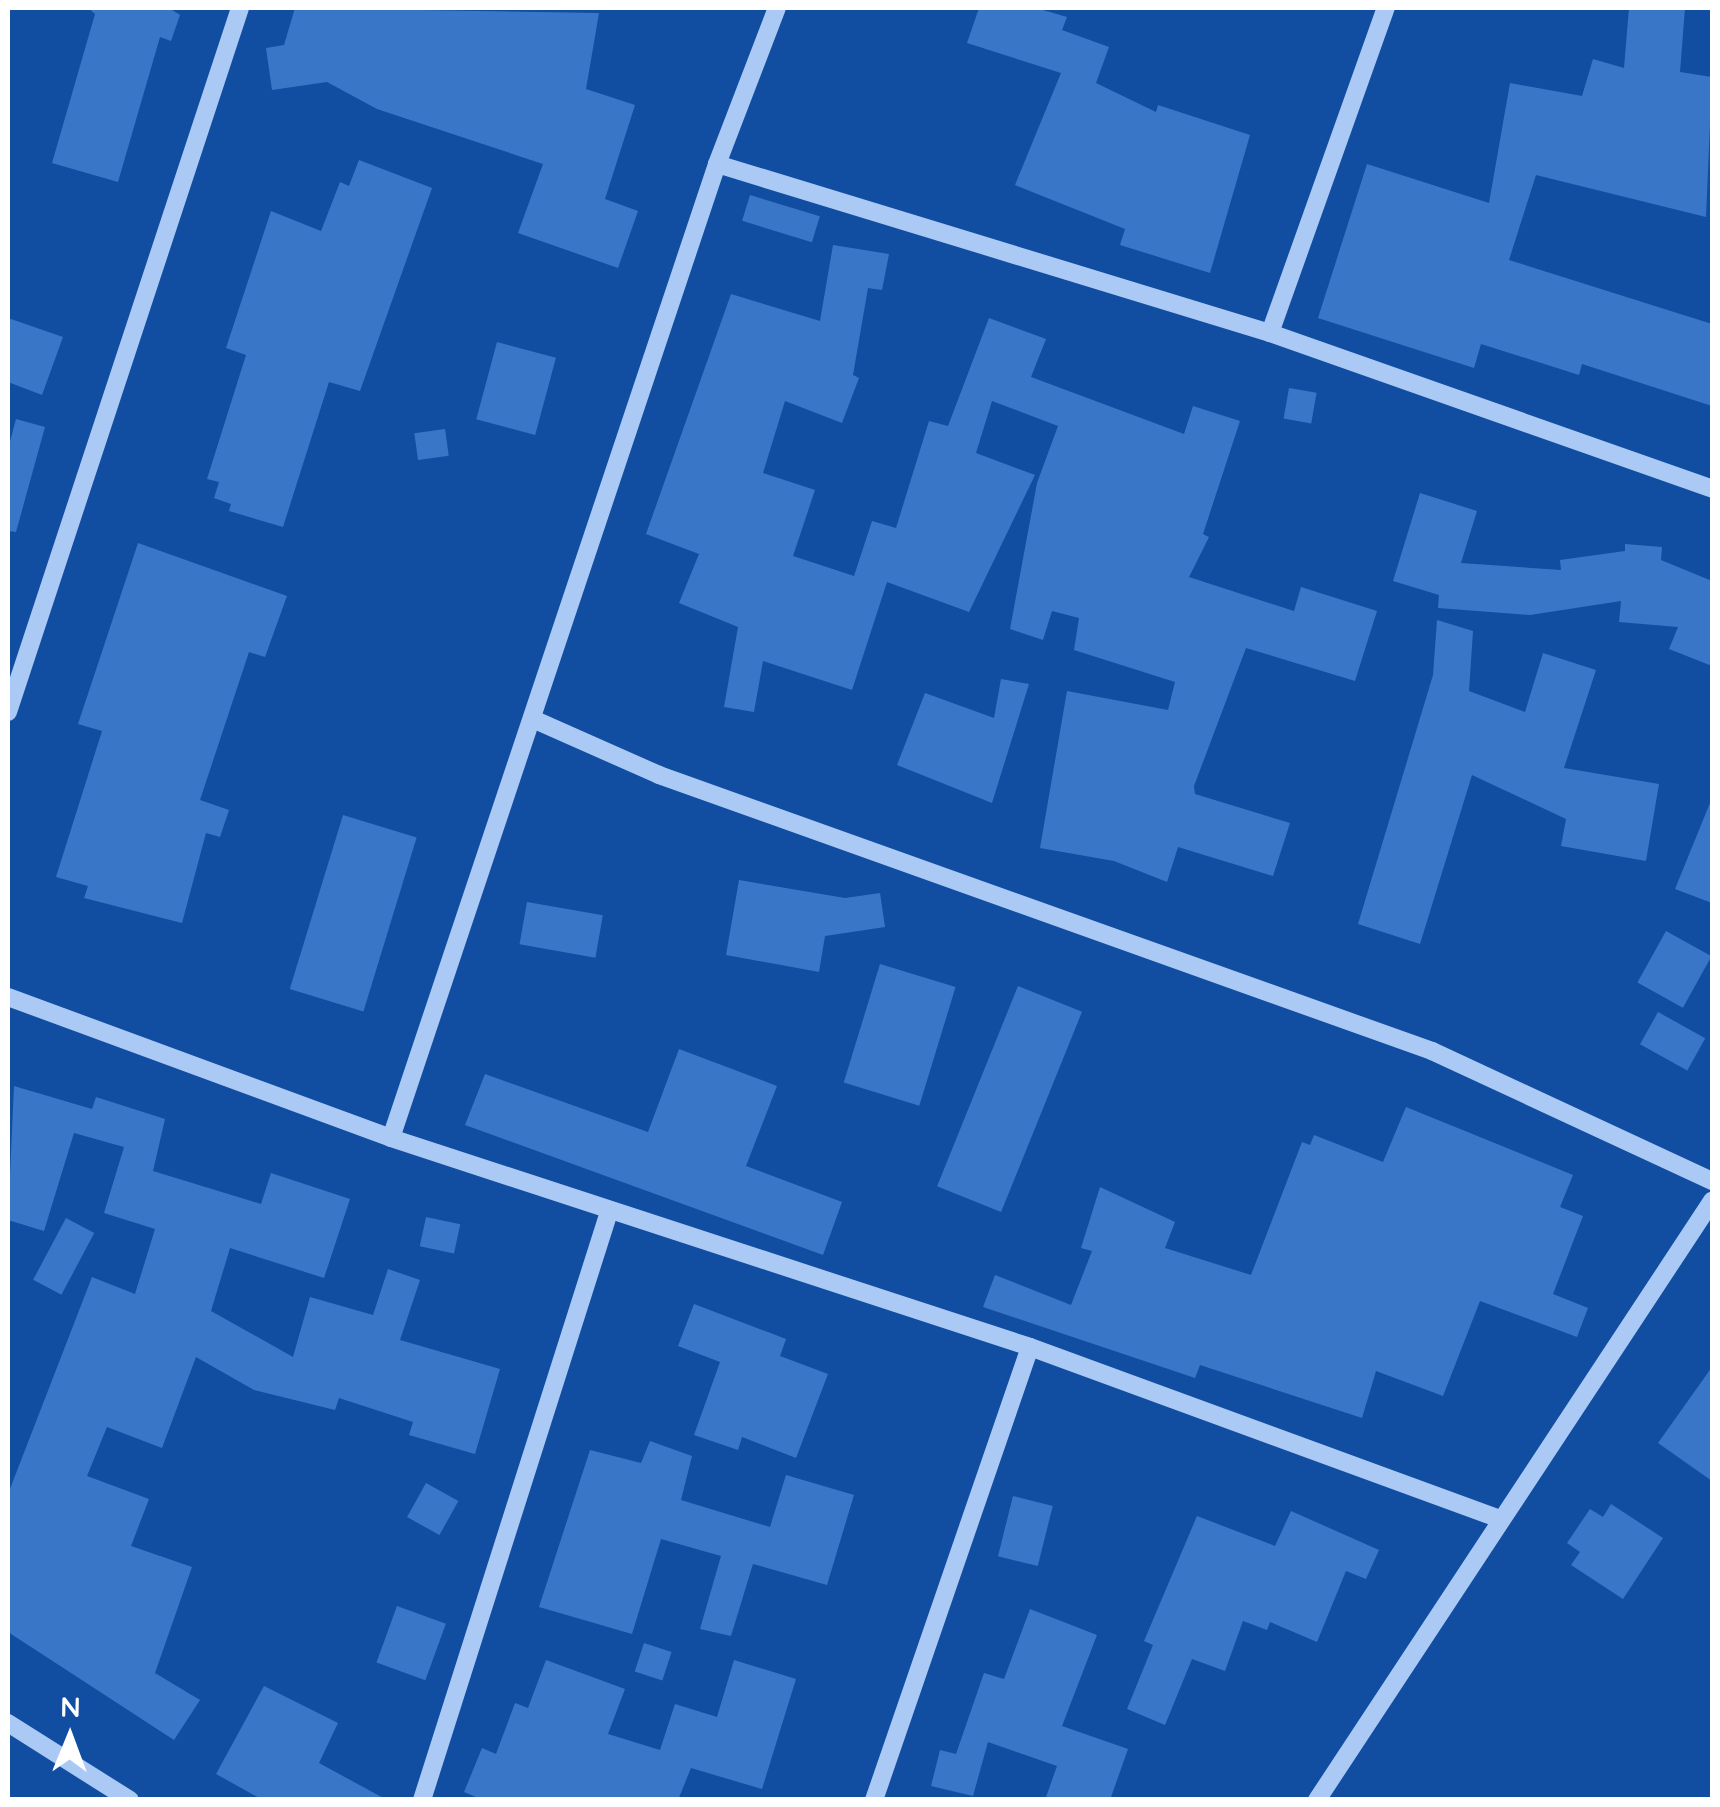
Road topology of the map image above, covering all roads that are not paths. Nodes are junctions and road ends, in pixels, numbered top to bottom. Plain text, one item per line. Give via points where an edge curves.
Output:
1 (240, 8) edge
2 (777, 8) edge
3 (1386, 8) edge
4 (717, 164) junction
5 (1270, 333) junction
6 (1712, 488) edge
7 (8, 712) edge
8 (535, 720) junction
9 (8, 996) edge
10 (391, 1138) junction
11 (1712, 1181) edge
12 (1712, 1200) edge
13 (609, 1212) junction
14 (1030, 1347) junction
15 (1498, 1518) junction
16 (8, 1723) edge
17 (130, 1800) edge
18 (422, 1800) edge
19 (874, 1800) edge
20 (1316, 1800) edge

1 - 7 street
2 - 4 street
3 - 5 street
4 - 5 street
4 - 8 street
5 - 6 street
8 - 10 street
8 - 11 street via 659,775 1432,1051
9 - 10 street
10 - 13 street
12 - 15 street
13 - 14 street
13 - 18 street
14 - 15 street
14 - 19 street
15 - 20 street
16 - 17 street

